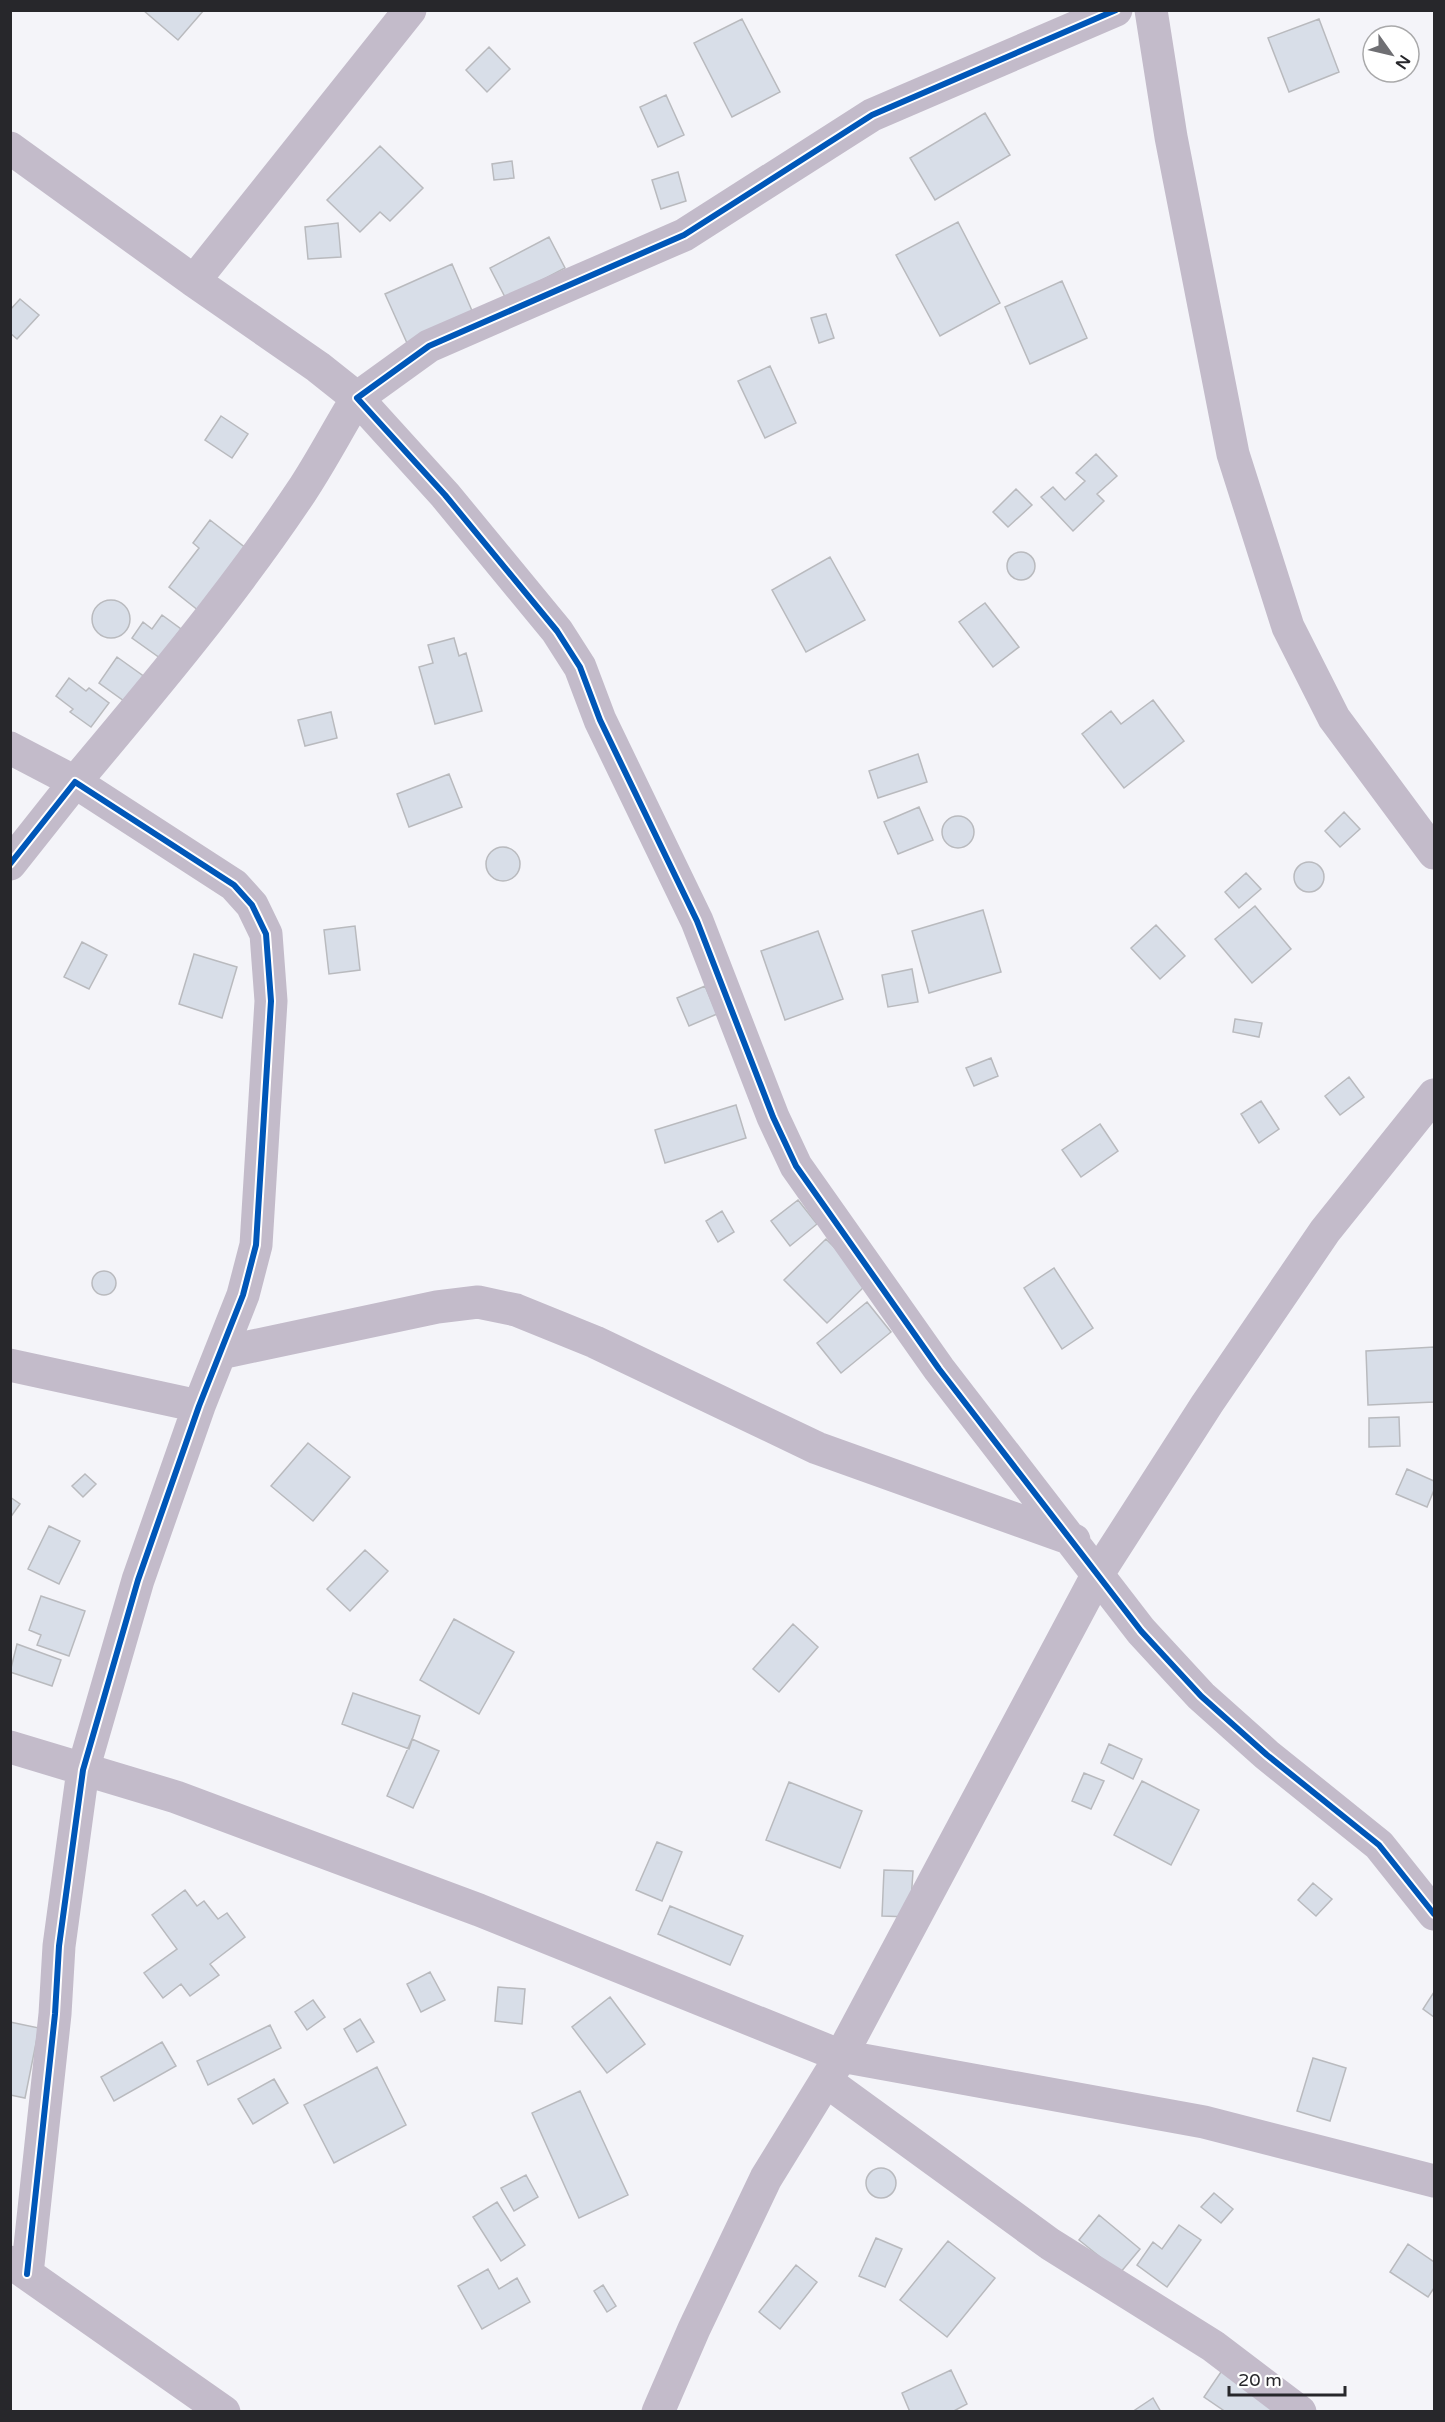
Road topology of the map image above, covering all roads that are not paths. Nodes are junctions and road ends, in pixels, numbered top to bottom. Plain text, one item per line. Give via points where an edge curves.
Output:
1 (410, 10) edge
2 (1116, 10) edge
3 (1151, 10) edge
4 (10, 148) edge
5 (194, 281) junction
6 (357, 398) junction
7 (10, 748) edge
8 (75, 782) junction
9 (1434, 853) edge
10 (10, 864) edge
11 (1434, 1095) edge
12 (220, 1353) junction
13 (10, 1365) edge
14 (199, 1407) junction
15 (1074, 1540) junction
16 (1099, 1572) junction
17 (10, 1747) edge
18 (82, 1770) junction
19 (1434, 1914) edge
20 (833, 2068) junction
21 (1434, 2181) edge
22 (19, 2268) edge
23 (224, 2412) edge
24 (658, 2412) edge
25 (1300, 2412) edge

1 - 5 street
2 - 6 street via 872,115 684,234 429,346
3 - 9 street via 1173,148 1233,454 1288,627 1334,718
4 - 5 street
5 - 6 street
6 - 8 street via 302,491 246,569 169,670
6 - 15 street via 452,504 557,631 580,667 600,720 697,921 796,1166 939,1369
7 - 8 street
8 - 10 street
8 - 12 street via 234,885 252,905 267,934 271,1001 256,1245 243,1294
11 - 16 street via 1324,1231
12 - 14 street
12 - 15 street via 437,1307 478,1302 516,1310 595,1342 817,1449
13 - 14 street
14 - 18 street via 138,1580
15 - 16 street
16 - 19 street via 1141,1631 1201,1696 1379,1845
16 - 20 street
17 - 18 street
18 - 20 street via 176,1797 479,1910
18 - 22 street via 59,1946 55,2014
20 - 21 street via 1204,2122
20 - 24 street via 766,2178
20 - 25 street via 1050,2244 1213,2346
22 - 23 street

